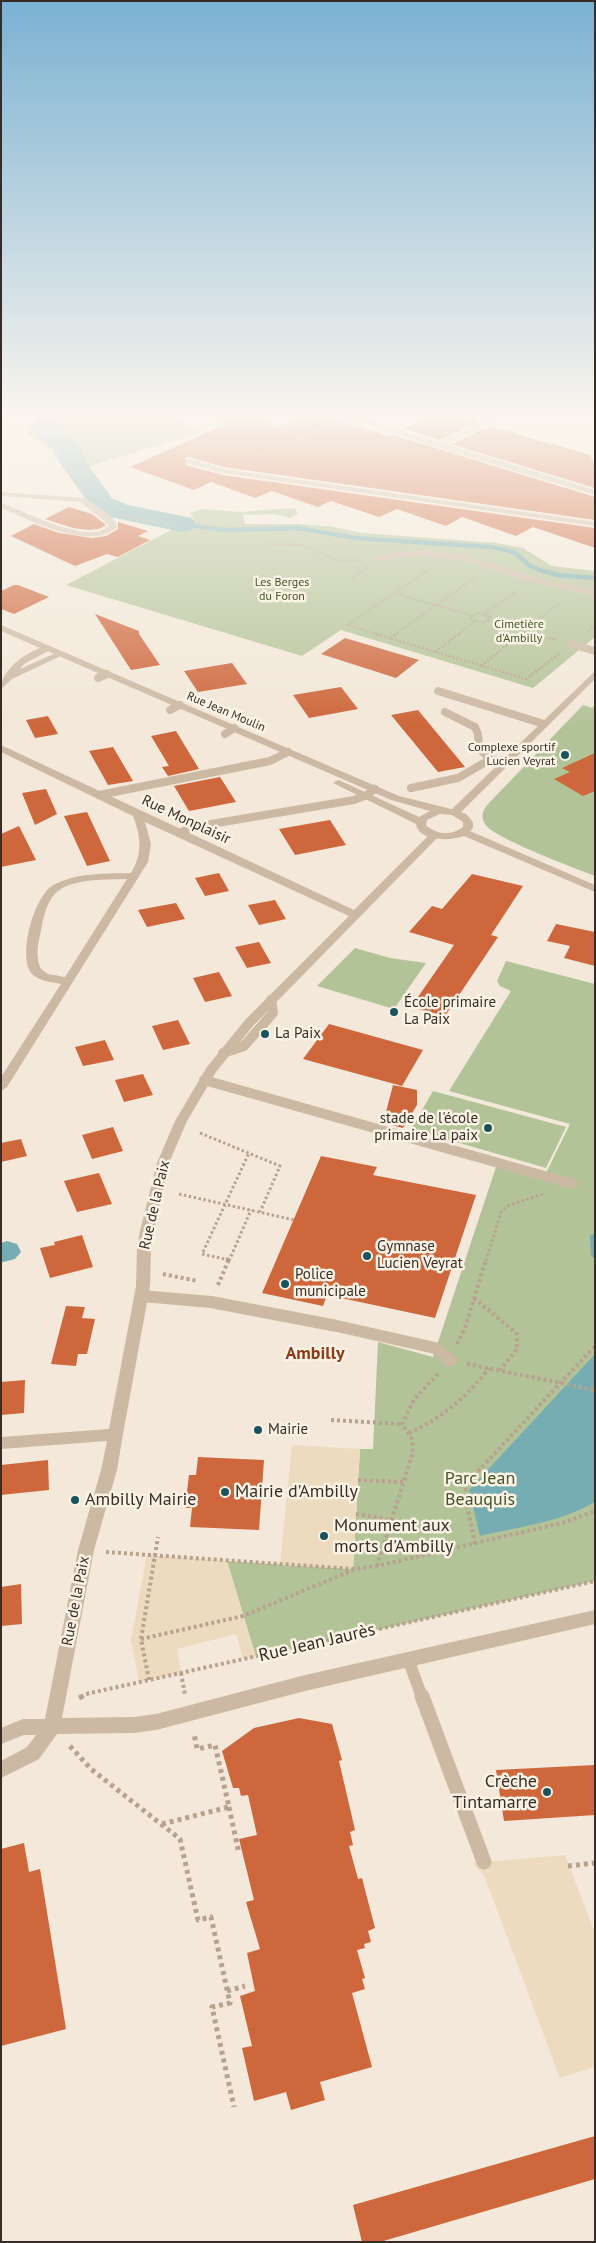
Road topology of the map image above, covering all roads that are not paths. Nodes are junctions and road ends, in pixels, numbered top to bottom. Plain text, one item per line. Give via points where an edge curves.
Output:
1 (36, 518) edge
2 (106, 518) edge
3 (551, 518) edge
4 (595, 524) edge
5 (378, 558) road end
6 (595, 594) edge
7 (2, 631) edge
8 (571, 644) road end
9 (43, 650) junction
10 (595, 651) edge
11 (56, 656) junction
12 (595, 674) edge
13 (5, 675) edge
14 (102, 676) junction
15 (1, 686) edge
16 (438, 691) dead end
17 (180, 705) junction
18 (170, 710) junction
19 (445, 712) dead end
20 (544, 724) junction
21 (229, 731) junction
22 (3, 750) edge
23 (288, 752) junction
24 (279, 757) junction
25 (490, 759) junction
26 (505, 763) junction
27 (411, 788) dead end
28 (371, 792) junction
29 (99, 795) junction
30 (444, 811) junction
31 (455, 812) junction
32 (137, 814) junction
33 (421, 822) junction
34 (179, 832) junction
35 (464, 832) junction
36 (435, 835) junction
37 (134, 876) junction
38 (595, 889) edge
39 (356, 915) junction
40 (69, 981) junction
41 (204, 1080) junction
42 (1, 1087) edge
43 (573, 1184) road end
44 (142, 1296) junction
45 (451, 1361) road end
46 (116, 1434) junction
47 (1, 1443) edge
48 (595, 1617) edge
49 (408, 1659) junction
50 (52, 1727) junction
51 (1, 1736) edge
52 (1, 1770) edge
53 (484, 1862) dead end

1 - 2 street via 78,534 100,533 112,528
3 - 4 street
5 - 6 lane via 419,553 462,557 531,579
7 - 9 street, Rue Jean Moulin
8 - 10 lane
9 - 11 street, Rue Jean Moulin
9 - 13 street
11 - 13 street
11 - 14 street, Rue Jean Moulin
12 - 20 street
13 - 15 street
14 - 17 street, Rue Jean Moulin
14 - 18 street, Rue Jean Moulin
16 - 20 lane
17 - 18 lane
17 - 21 street, Rue Jean Moulin
18 - 21 street, Rue Jean Moulin
19 - 25 lane via 475,727 479,748
20 - 26 street
21 - 23 street, Rue Jean Moulin
21 - 24 street, Rue Jean Moulin
22 - 29 street, Rue Monplaisir
23 - 24 lane
23 - 28 street, Rue Jean Moulin
24 - 28 street, Rue Jean Moulin
24 - 29 lane
25 - 26 lane
25 - 27 lane via 458,778
26 - 31 street
28 - 30 street, Rue Jean Moulin
28 - 33 street, Rue Jean Moulin
28 - 34 lane via 354,800
29 - 32 street, Rue Monplaisir
30 - 31 street, Rue Jean Moulin
30 - 33 street via 426,815
31 - 35 street via 468,822
32 - 34 street, Rue Monplaisir
32 - 37 street via 144,830 146,852
33 - 36 street, Rue Jean Moulin via 424,830
34 - 39 street, Rue Monplaisir
35 - 36 street via 451,836
35 - 38 street
36 - 39 street, Rue de la Paix
37 - 40 street
37 - 40 street via 69,883 52,890 46,897 33,942 32,963 39,973
39 - 41 street, Rue de la Paix via 271,1000 223,1053
40 - 42 street
41 - 43 lane
41 - 44 street, Rue de la Paix via 181,1121 160,1175 144,1248
44 - 45 lane via 211,1302 337,1326 435,1348
44 - 46 street, Rue de la Paix
46 - 47 street
46 - 50 street, Rue de la Paix via 106,1483 86,1550
48 - 49 street
49 - 50 street via 156,1722
49 - 53 lane
50 - 51 street via 24,1727
50 - 52 street via 33,1753

